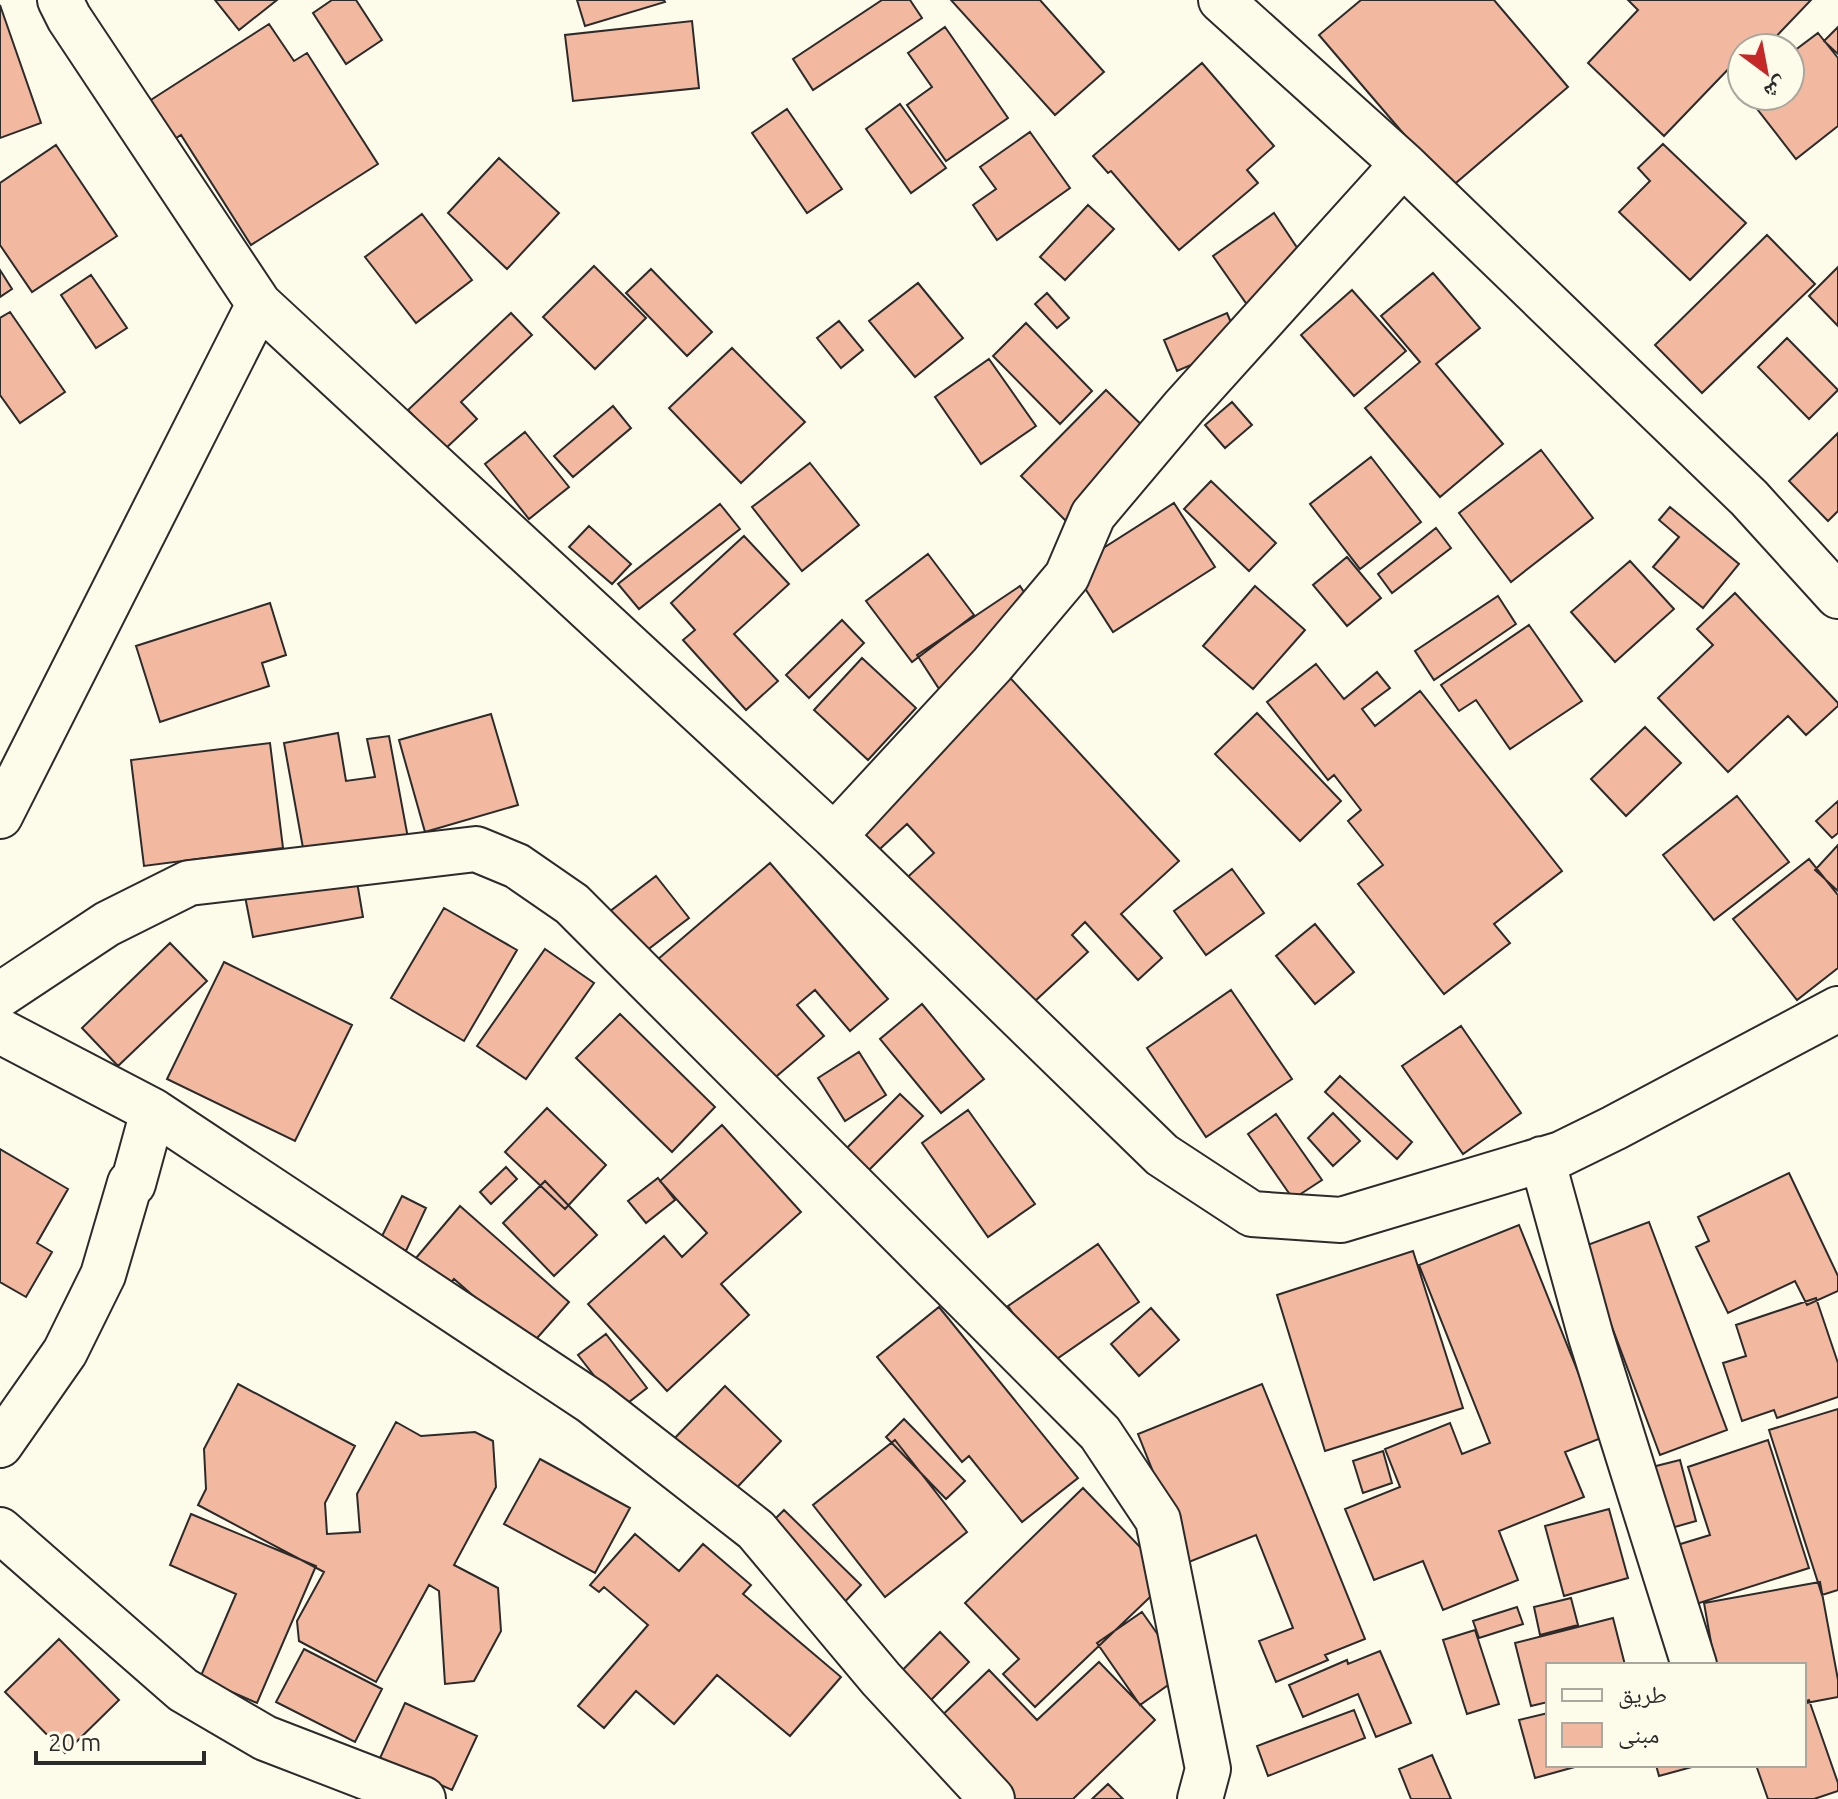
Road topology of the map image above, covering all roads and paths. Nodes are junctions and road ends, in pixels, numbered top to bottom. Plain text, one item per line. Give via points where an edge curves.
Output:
1 (60, 0) edge
2 (1221, 0) edge
3 (1403, 164) junction
4 (259, 304) junction
5 (1838, 596) edge
6 (0, 816) edge
7 (834, 836) junction
8 (0, 995) edge
9 (1838, 1009) edge
10 (0, 1031) edge
11 (153, 1111) junction
12 (1542, 1159) junction
13 (2, 1440) edge
14 (0, 1530) edge
15 (1693, 1663) edge
16 (423, 1799) edge
17 (992, 1799) edge
18 (1200, 1799) edge

1 - 4 street
2 - 3 street
3 - 5 street via 1749,498
3 - 7 street via 1133,467 1093,515 1067,576
4 - 6 street
4 - 7 street
7 - 12 street via 1162,1155 1252,1214 1341,1220
8 - 18 street via 107,924 189,883 476,849 517,866 572,904 1100,1433 1158,1520 1208,1769
9 - 12 street via 1614,1128
10 - 11 street
11 - 13 street via 103,1275 65,1352
11 - 17 street via 592,1402 756,1530 881,1679
12 - 15 street via 1591,1337
14 - 16 street via 183,1690 265,1738

